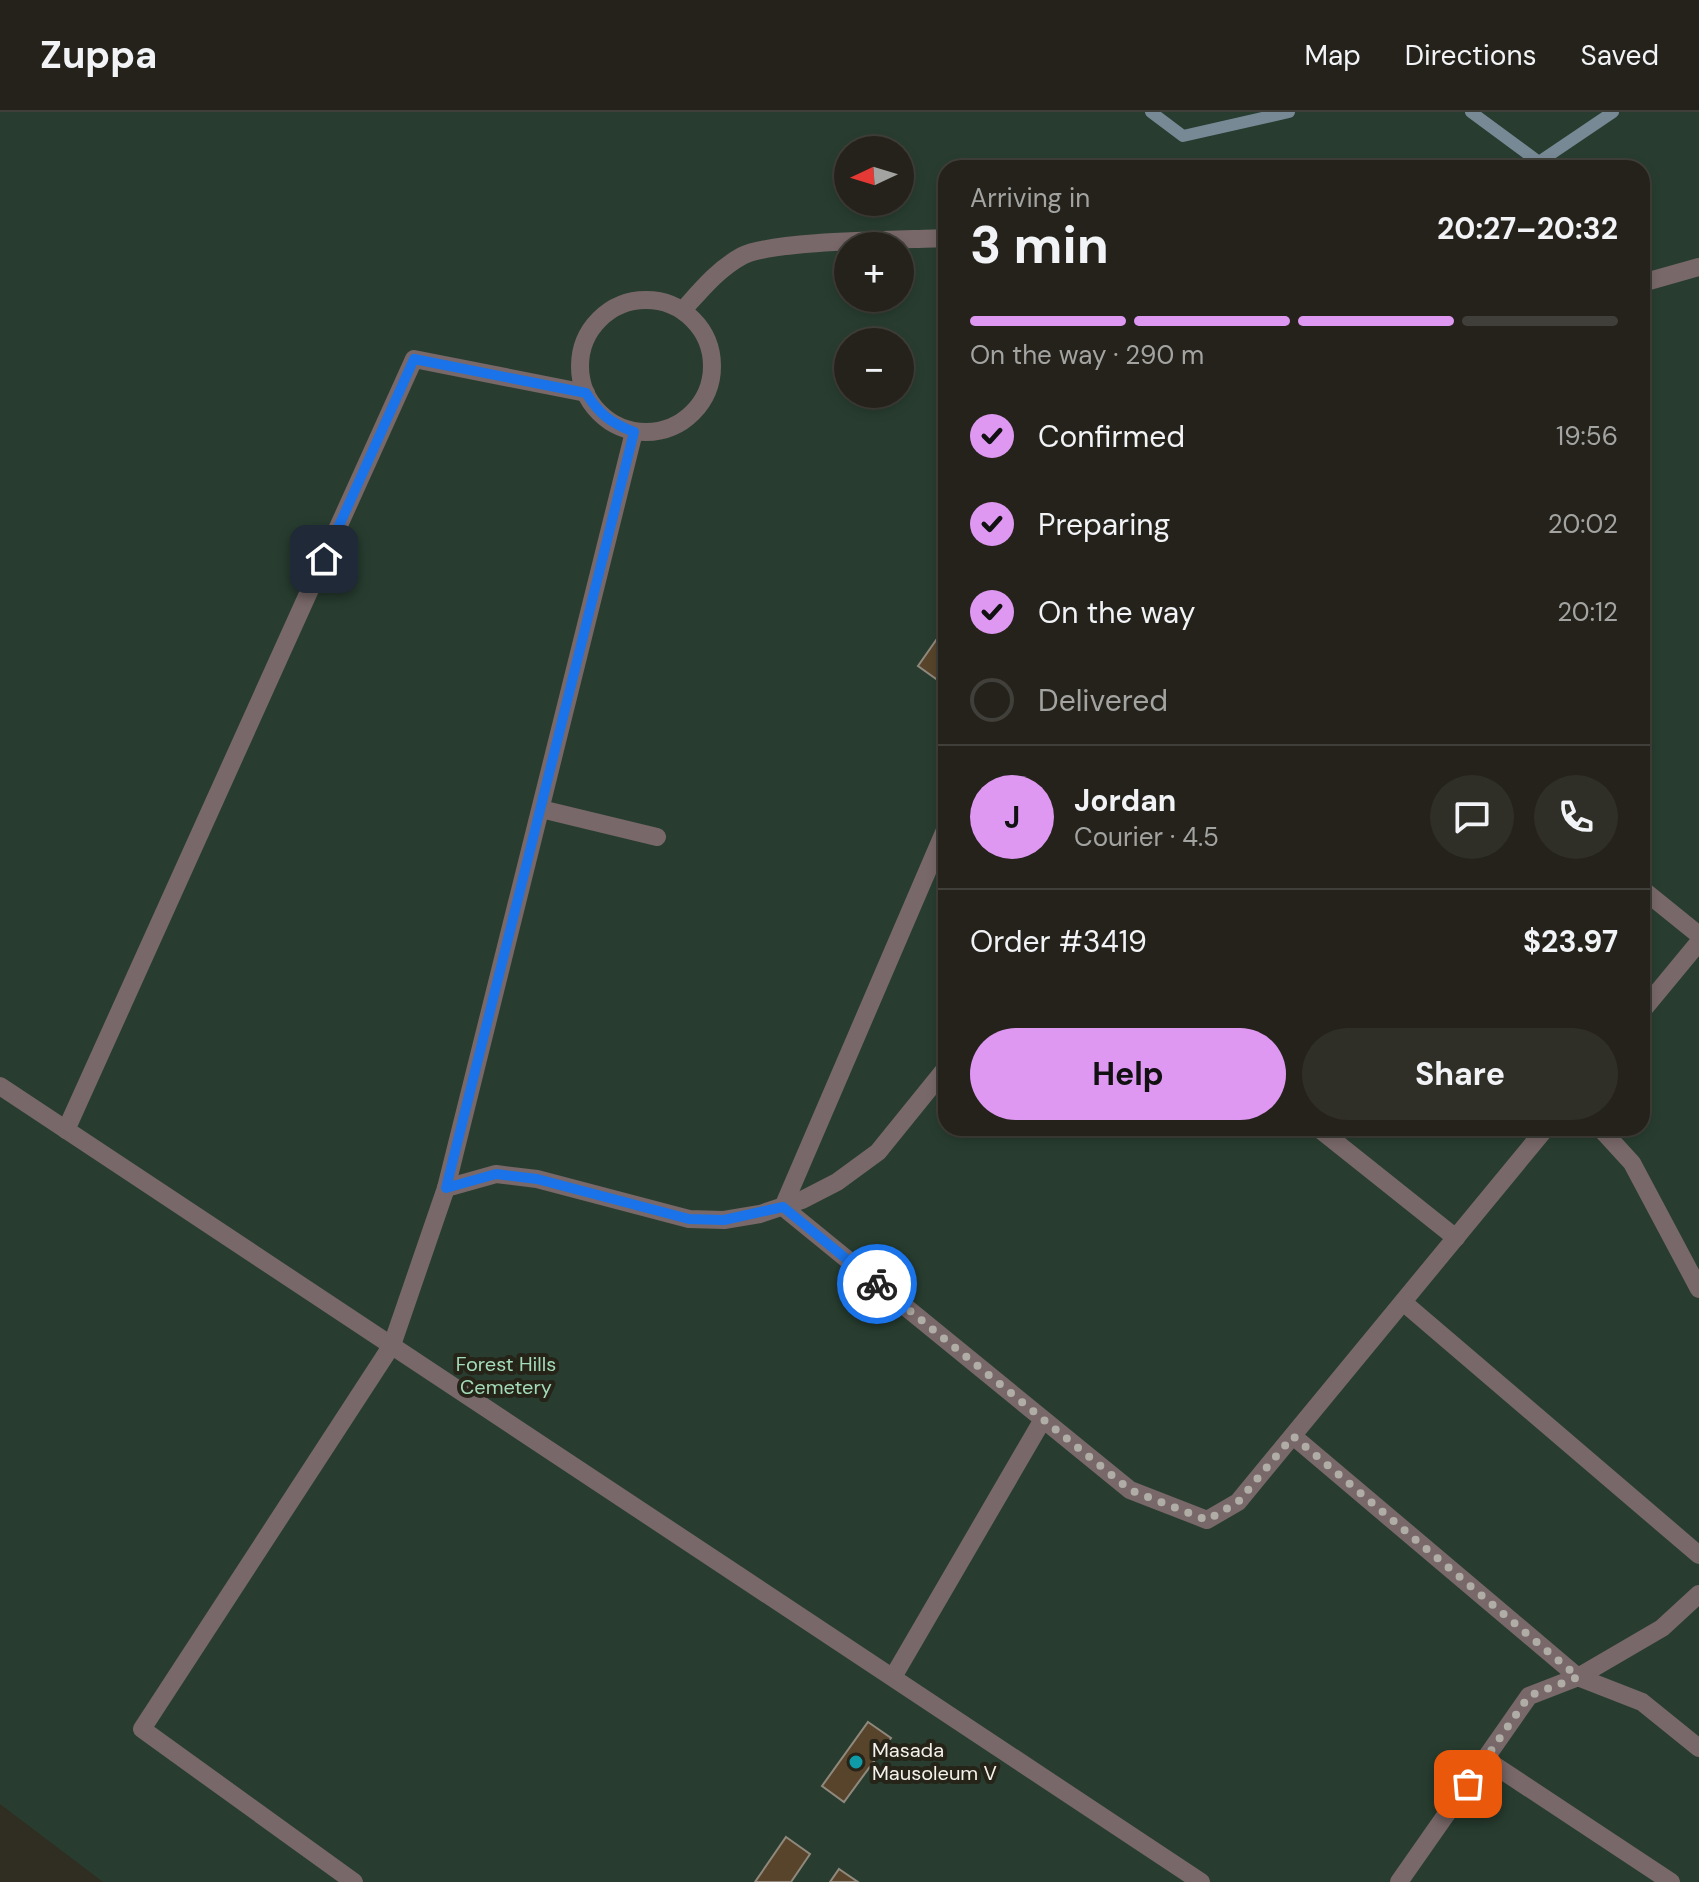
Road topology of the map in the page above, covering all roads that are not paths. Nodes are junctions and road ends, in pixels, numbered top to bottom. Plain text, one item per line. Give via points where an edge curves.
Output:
1 (938, 238) edge
2 (1699, 267) edge
3 (1650, 281) edge
4 (683, 310) junction
5 (586, 393) junction
6 (634, 432) junction
7 (541, 809) junction
8 (657, 837) dead end
9 (938, 846) edge
10 (1650, 895) edge
11 (1699, 935) edge
12 (1699, 942) edge
13 (1650, 1001) edge
14 (938, 1078) edge
15 (0, 1086) edge
16 (66, 1130) junction
17 (1328, 1136) edge
18 (1539, 1136) edge
19 (1607, 1136) edge
20 (446, 1188) junction
21 (783, 1207) junction
22 (1456, 1238) junction
23 (1699, 1289) edge
24 (1403, 1302) junction
25 (392, 1345) junction
26 (1042, 1421) junction
27 (1293, 1436) junction
28 (1699, 1555) edge
29 (1699, 1594) edge
30 (893, 1677) junction
31 (1578, 1677) junction
32 (1699, 1748) edge
33 (1485, 1759) junction
34 (354, 1882) edge
35 (1201, 1882) edge
36 (1399, 1882) edge
37 (1671, 1882) edge

1 - 4 lane via 746,254 720,270
2 - 3 lane
4 - 5 lane via 642,299 603,315 581,351
4 - 6 lane via 700,325 710,346 708,391 679,424 657,432
5 - 6 lane via 597,411
5 - 16 lane via 414,359
6 - 7 lane
7 - 8 lane
7 - 20 lane
9 - 21 lane
10 - 11 lane
12 - 13 lane
14 - 21 lane via 878,1152 837,1182
15 - 16 lane
16 - 25 lane
17 - 22 lane
18 - 22 lane
19 - 23 lane via 1632,1163
20 - 21 lane via 510,1175 689,1219 724,1220
20 - 25 lane
21 - 26 lane
22 - 24 lane
24 - 27 lane
24 - 28 lane
25 - 30 lane
25 - 34 lane via 142,1729
26 - 27 lane via 1130,1490 1207,1520 1238,1502
26 - 30 lane
27 - 31 lane
29 - 31 lane via 1662,1628
30 - 35 lane
31 - 32 lane via 1642,1702
31 - 33 lane via 1529,1696
33 - 36 lane
33 - 37 lane

